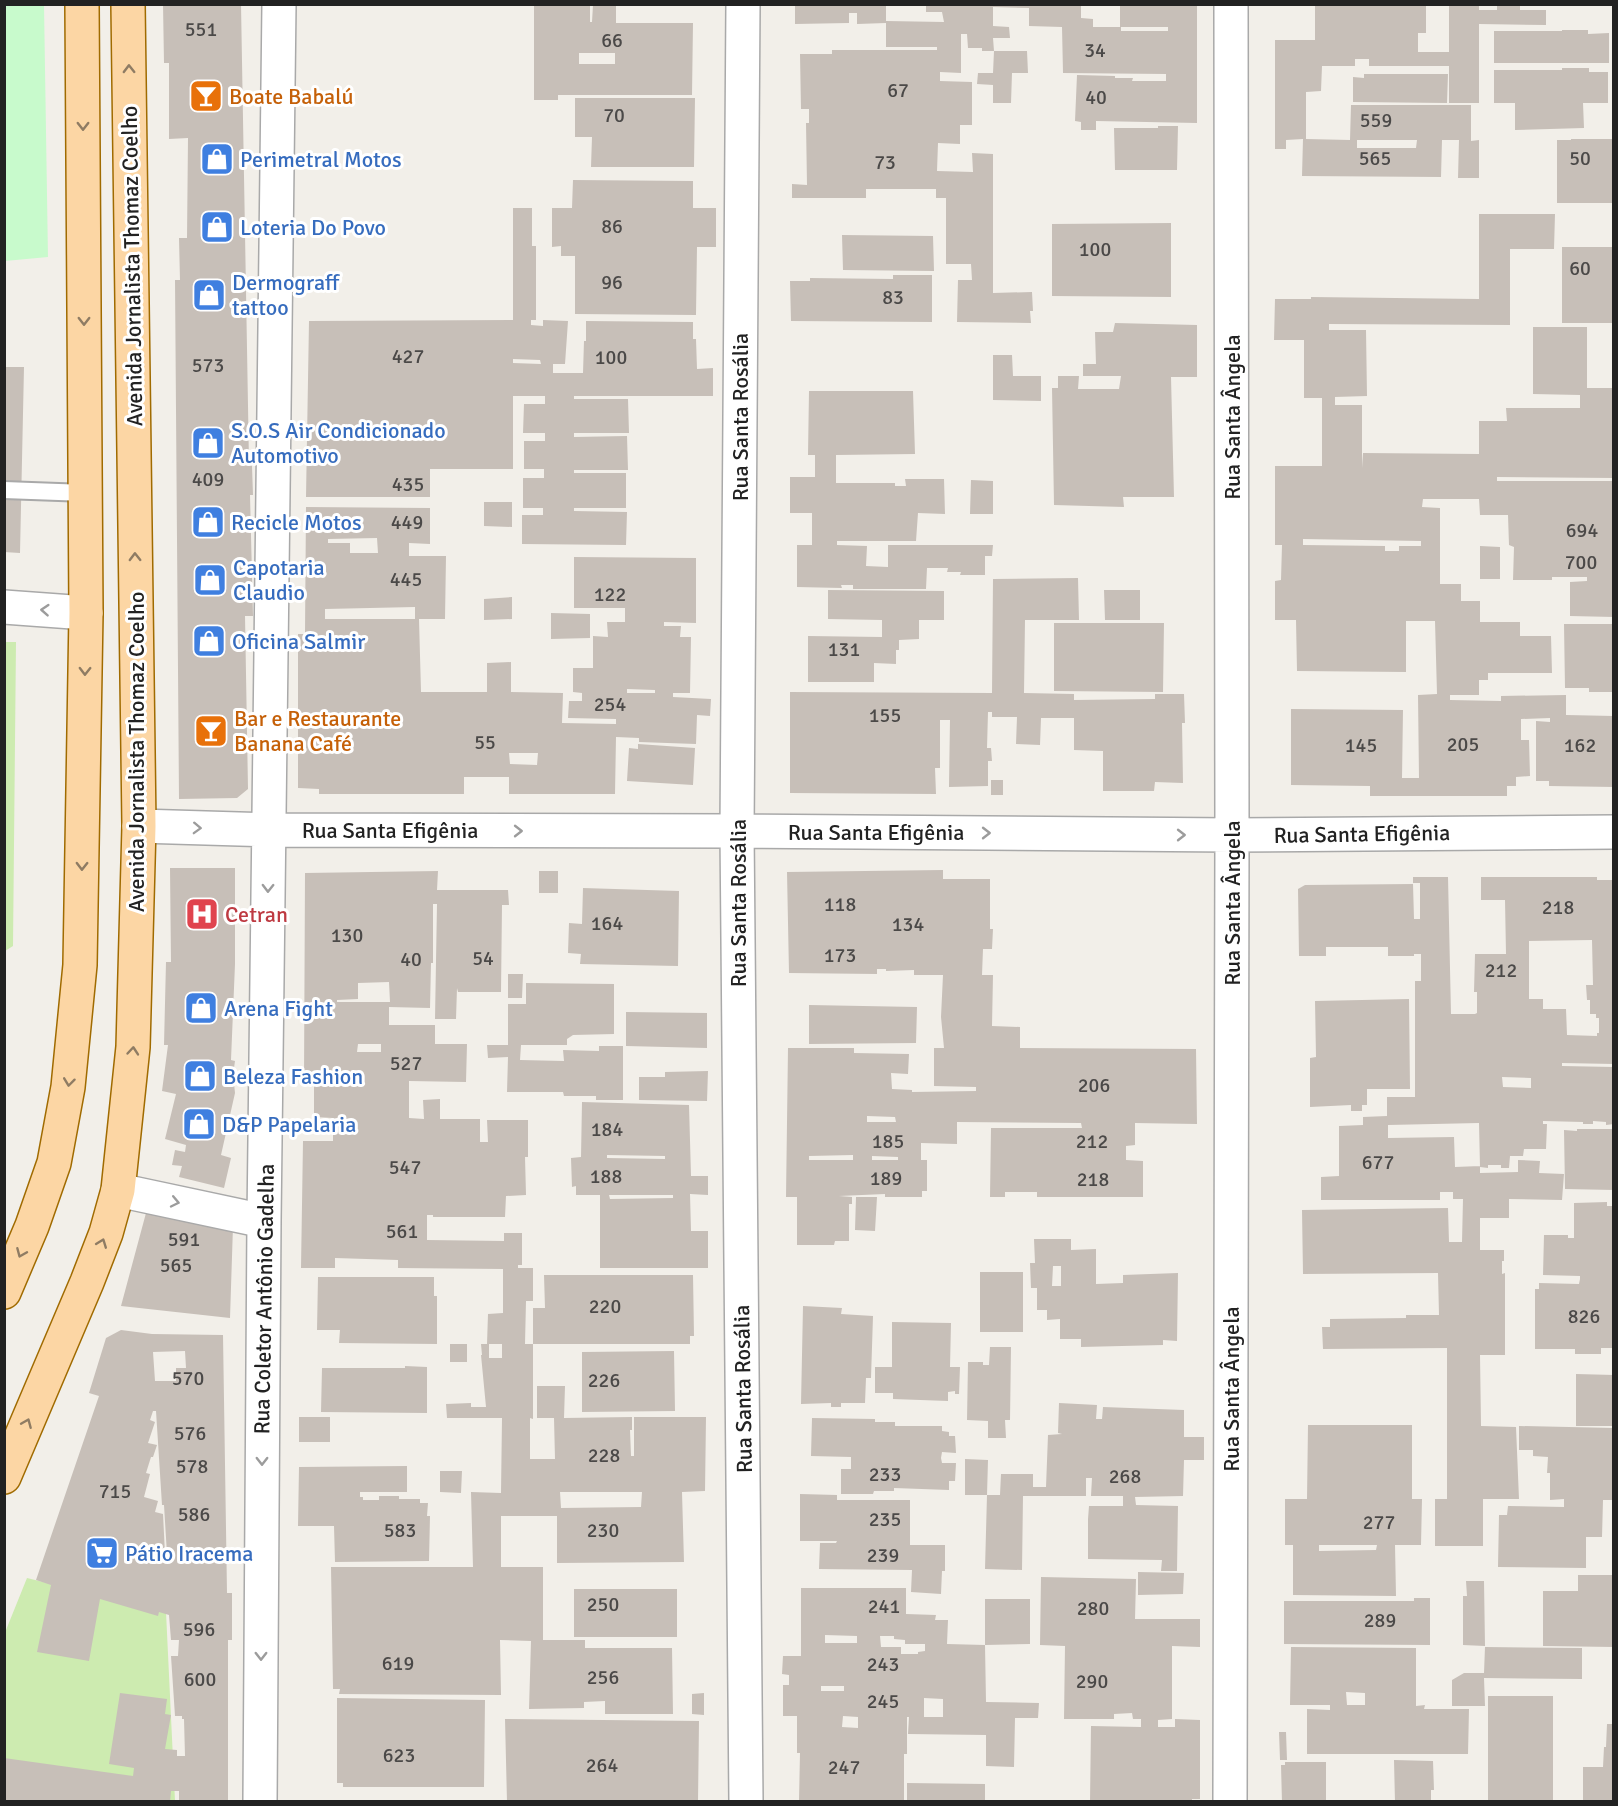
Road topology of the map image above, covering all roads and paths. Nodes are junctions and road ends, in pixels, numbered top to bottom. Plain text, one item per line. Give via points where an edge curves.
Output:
1 (82, 4) edge
2 (128, 4) edge
3 (279, 4) edge
4 (743, 4) edge
5 (1231, 4) edge
6 (4, 490) edge
7 (86, 493) junction
8 (4, 607) edge
9 (86, 613) junction
10 (139, 826) junction
11 (269, 830) junction
12 (737, 831) junction
13 (1614, 831) edge
14 (1232, 836) junction
15 (118, 1190) junction
16 (264, 1221) junction
17 (4, 1292) edge
18 (4, 1477) edge
19 (260, 1802) edge
20 (746, 1802) edge
21 (1230, 1802) edge

1 -> 7 main road, Avenida Jornalista Thomaz Coelho
10 -> 2 main road, Avenida Jornalista Thomaz Coelho
3 - 11 street, Rua Coletor Antônio Gadelha
4 - 12 street, Rua Santa Rosália
5 - 14 street, Rua Santa Ângela
6 - 7 lane
7 - 9 main road, Avenida Jornalista Thomaz Coelho
9 -> 8 street
9 -> 17 main road, Avenida Jornalista Thomaz Coelho via 80,965 68,1087 54,1163
10 -> 11 street, Rua Santa Efigênia
15 -> 10 main road, Avenida Jornalista Thomaz Coelho via 133,1047
11 -> 12 street, Rua Santa Efigênia
11 -> 16 street, Rua Coletor Antônio Gadelha
12 -> 14 street, Rua Santa Efigênia
12 - 20 street, Rua Santa Rosália
13 - 14 street, Rua Santa Efigênia
14 - 21 street, Rua Santa Ângela
15 -> 16 street
18 -> 15 main road, Avenida Jornalista Thomaz Coelho via 87,1282
16 -> 19 street, Rua Coletor Antônio Gadelha

